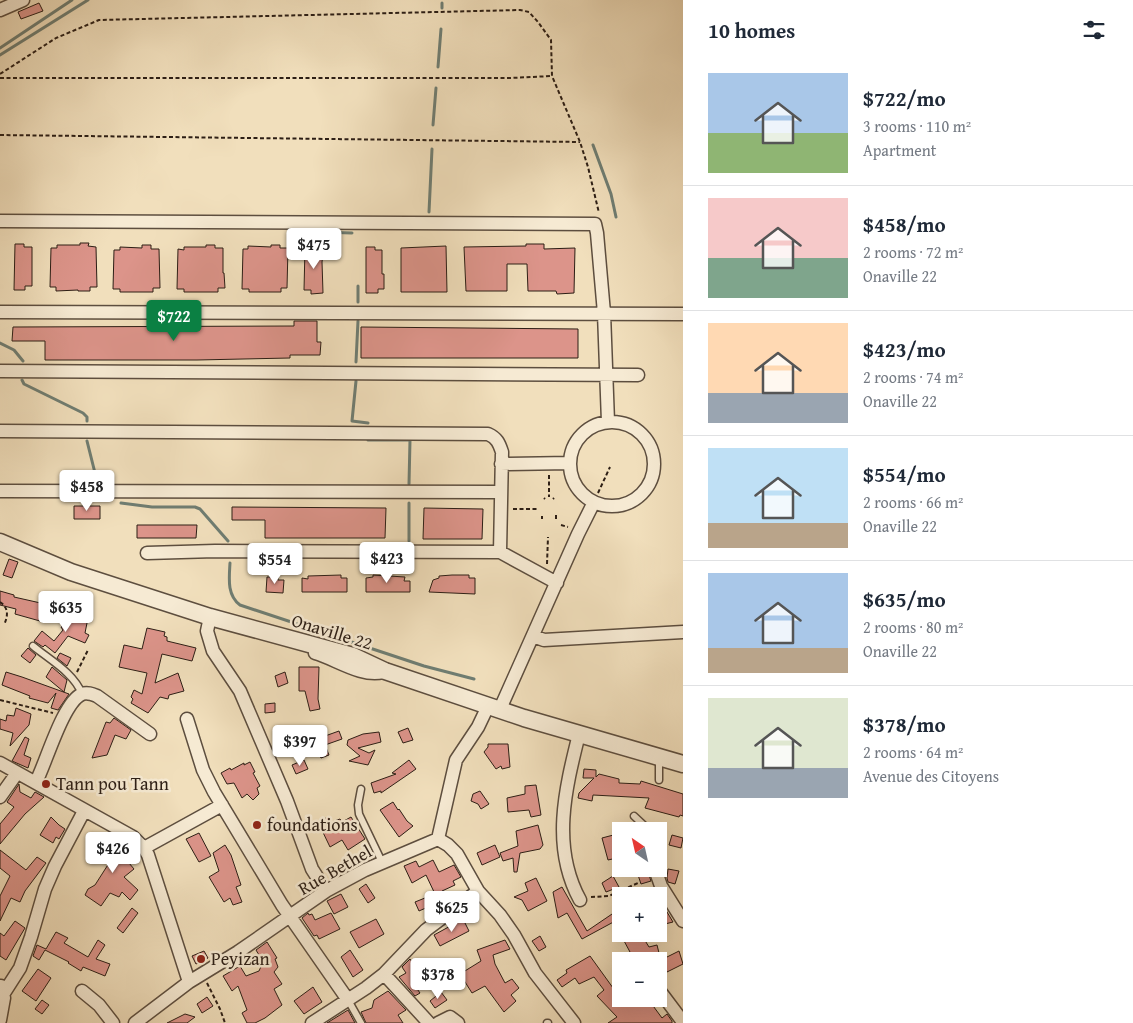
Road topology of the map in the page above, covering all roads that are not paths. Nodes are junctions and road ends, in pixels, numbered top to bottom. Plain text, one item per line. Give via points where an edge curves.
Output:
1 (23, 0) edge
2 (0, 10) edge
3 (0, 221) edge
4 (0, 312) edge
5 (604, 313) junction
6 (683, 314) edge
7 (0, 371) edge
8 (605, 374) junction
9 (638, 375) dead end
10 (608, 422) junction
11 (0, 431) edge
12 (570, 463) junction
13 (501, 464) junction
14 (0, 490) edge
15 (500, 492) junction
16 (594, 502) junction
17 (0, 542) edge
18 (500, 552) junction
19 (147, 553) dead end
20 (557, 583) junction
21 (210, 617) junction
22 (683, 632) edge
23 (534, 636) junction
24 (33, 646) dead end
25 (82, 694) junction
26 (494, 708) junction
27 (188, 719) dead end
28 (150, 734) dead end
29 (580, 734) junction
30 (659, 756) junction
31 (0, 763) edge
32 (683, 764) edge
33 (17, 773) junction
34 (659, 780) dead end
35 (36, 782) junction
36 (362, 789) dead end
37 (0, 797) edge
38 (222, 805) junction
39 (84, 811) junction
40 (634, 816) dead end
41 (640, 822) edge
42 (438, 839) junction
43 (144, 848) junction
44 (382, 862) junction
45 (658, 878) edge
46 (326, 891) junction
47 (478, 891) junction
48 (580, 900) road end
49 (290, 917) junction
50 (683, 921) edge
51 (384, 974) junction
52 (189, 982) junction
53 (2, 989) edge
54 (82, 991) dead end
55 (348, 1000) junction
56 (667, 1001) edge
57 (0, 1020) edge
58 (683, 1022) edge
59 (5, 1023) edge
60 (113, 1023) edge
61 (135, 1023) edge
62 (312, 1023) edge
63 (362, 1023) edge
64 (428, 1023) edge
65 (438, 1023) edge
66 (458, 1023) edge
67 (574, 1023) edge

1 - 2 street
3 - 5 street via 594,224
4 - 5 street
5 - 6 street
5 - 8 street
7 - 8 street
8 - 9 street
8 - 10 street
10 - 12 street via 591,428 577,440
10 - 16 street via 624,423 638,430 648,441 654,456 654,471 638,497 624,504 609,506
11 - 13 street via 488,434 500,443
12 - 13 street
12 - 16 street via 573,479 581,492
13 - 15 street
14 - 15 street
15 - 18 street
16 - 20 street
17 - 21 street, Onaville 22 via 71,572
18 - 19 street
18 - 20 street
20 - 23 street
21 - 26 street, Onaville 22 via 353,656 385,671
21 - 46 street via 207,631 213,651 240,690 288,801 312,869
22 - 23 street via 544,640
23 - 26 street
24 - 25 lane via 73,678
25 - 28 street via 97,696
25 - 35 street via 63,716
26 - 29 street, Onaville 22
26 - 42 street via 456,760
27 - 38 street via 204,770
29 - 30 street, Onaville 22
29 - 48 street via 568,777 563,833 567,868
30 - 32 street, Onaville 22
30 - 34 lane
31 - 33 street
33 - 35 street
33 - 37 street
35 - 39 street
36 - 44 lane via 359,814
38 - 43 street
38 - 49 street
39 - 43 street via 133,837
39 - 53 street via 45,889 20,968
40 - 41 lane
42 - 44 street, Rue Bethel
42 - 47 street via 457,854
43 - 52 street
44 - 46 street, Rue Bethel
45 - 50 street
46 - 49 street, Rue Bethel
47 - 51 street via 426,930
47 - 67 street via 500,915 535,973
49 - 52 street, Rue Bethel
49 - 55 street
51 - 55 street
51 - 64 street
52 - 61 street, Rue Bethel
53 - 57 street
54 - 60 street
55 - 62 street
55 - 63 lane
56 - 58 street
57 - 59 street
65 - 66 street via 450,1017

